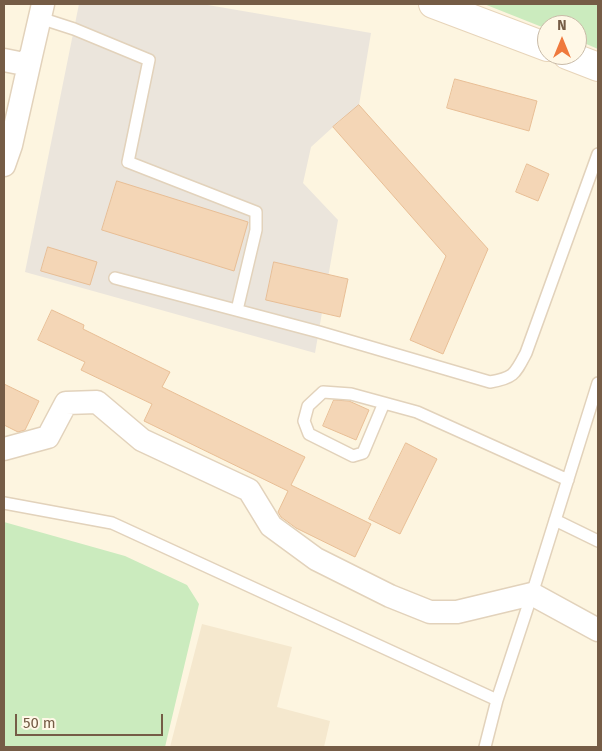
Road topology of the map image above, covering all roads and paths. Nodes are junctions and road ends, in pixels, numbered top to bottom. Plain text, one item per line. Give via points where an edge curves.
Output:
1 (433, 4) edge
2 (41, 11) edge
3 (537, 43) edge
4 (31, 56) junction
5 (4, 60) edge
6 (11, 122) edge
7 (598, 154) edge
8 (4, 165) edge
9 (115, 278) dead end
10 (237, 310) junction
11 (598, 383) edge
12 (384, 403) junction
13 (4, 449) edge
14 (568, 480) junction
15 (4, 502) edge
16 (555, 520) junction
17 (598, 541) edge
18 (532, 594) junction
19 (598, 630) edge
20 (498, 700) junction
21 (485, 747) edge

1 - 3 main road
2 - 4 street
2 - 10 lane via 74,29 149,60 128,162 256,212 256,230
4 - 5 street via 24,64
4 - 6 street
6 - 8 street via 11,145
7 - 10 lane via 526,353 516,372 505,380 490,382
9 - 10 lane
11 - 14 lane
12 - 12 lane via 351,394 323,392 308,406 304,422 309,434 353,456 363,453
12 - 14 lane via 417,412
13 - 18 street via 48,437 66,404 97,402 142,440 249,490 271,526 316,558 390,596 430,612 458,612
14 - 16 lane
15 - 20 lane via 112,523
16 - 17 lane
16 - 18 lane
18 - 19 street
18 - 20 lane
20 - 21 lane

